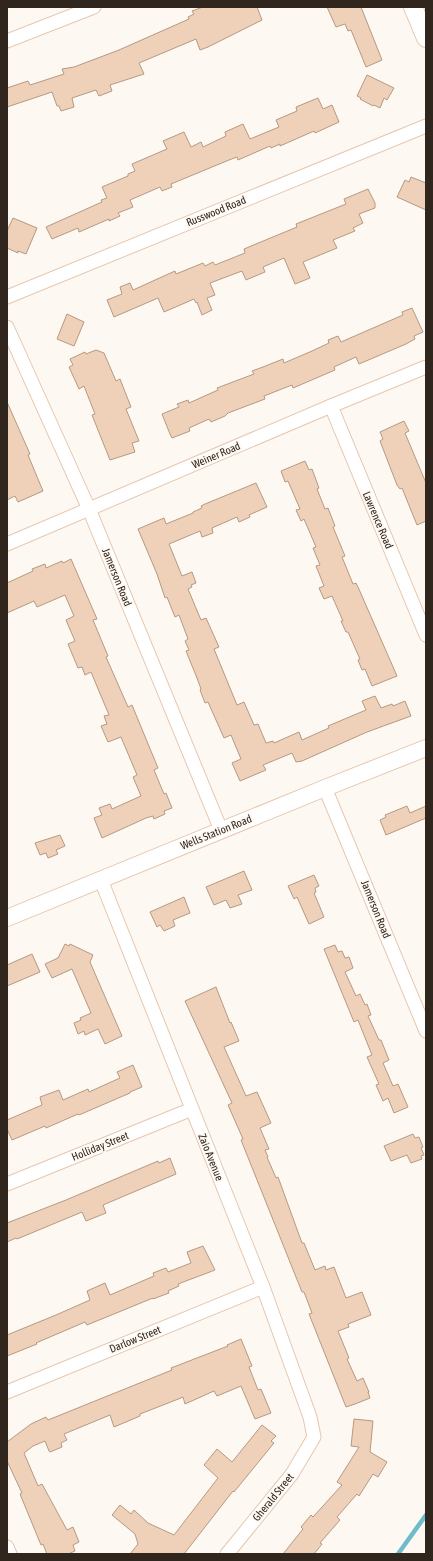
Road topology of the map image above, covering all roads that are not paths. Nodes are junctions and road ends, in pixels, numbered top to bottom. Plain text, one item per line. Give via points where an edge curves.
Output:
1 (94, 7) edge
2 (413, 7) edge
3 (426, 38) edge
4 (7, 41) edge
5 (426, 126) edge
6 (7, 297) edge
7 (7, 327) edge
8 (426, 367) edge
9 (331, 406) junction
10 (89, 510) junction
11 (7, 544) edge
12 (426, 635) edge
13 (426, 748) edge
14 (325, 788) junction
15 (221, 830) junction
16 (101, 880) junction
17 (7, 918) edge
18 (426, 1031) edge
19 (192, 1109) junction
20 (7, 1184) edge
21 (263, 1286) junction
22 (7, 1392) edge
23 (314, 1437) joint
24 (7, 1547) edge
25 (10, 1554) edge
26 (226, 1554) edge

1 - 4 street
2 - 3 main road
5 - 6 street, Russwood Road
7 - 10 street, Jamerson Road
8 - 9 street, Weiner Road
9 - 10 street, Weiner Road
9 - 12 street, Lawrence Road
10 - 11 street, Weiner Road
10 - 15 street, Jamerson Road
13 - 14 street, Wells Station Road
14 - 15 street, Wells Station Road
14 - 18 street, Jamerson Road
15 - 16 street, Wells Station Road
16 - 17 street, Wells Station Road
16 - 19 street, Zaio Avenue
19 - 20 street, Holliday Street
19 - 21 street, Zaio Avenue
21 - 22 street, Darlow Street
21 - 23 street, Zaio Avenue via 310,1417
23 - 26 street, Gherald Street via 292,1474
24 - 25 street

